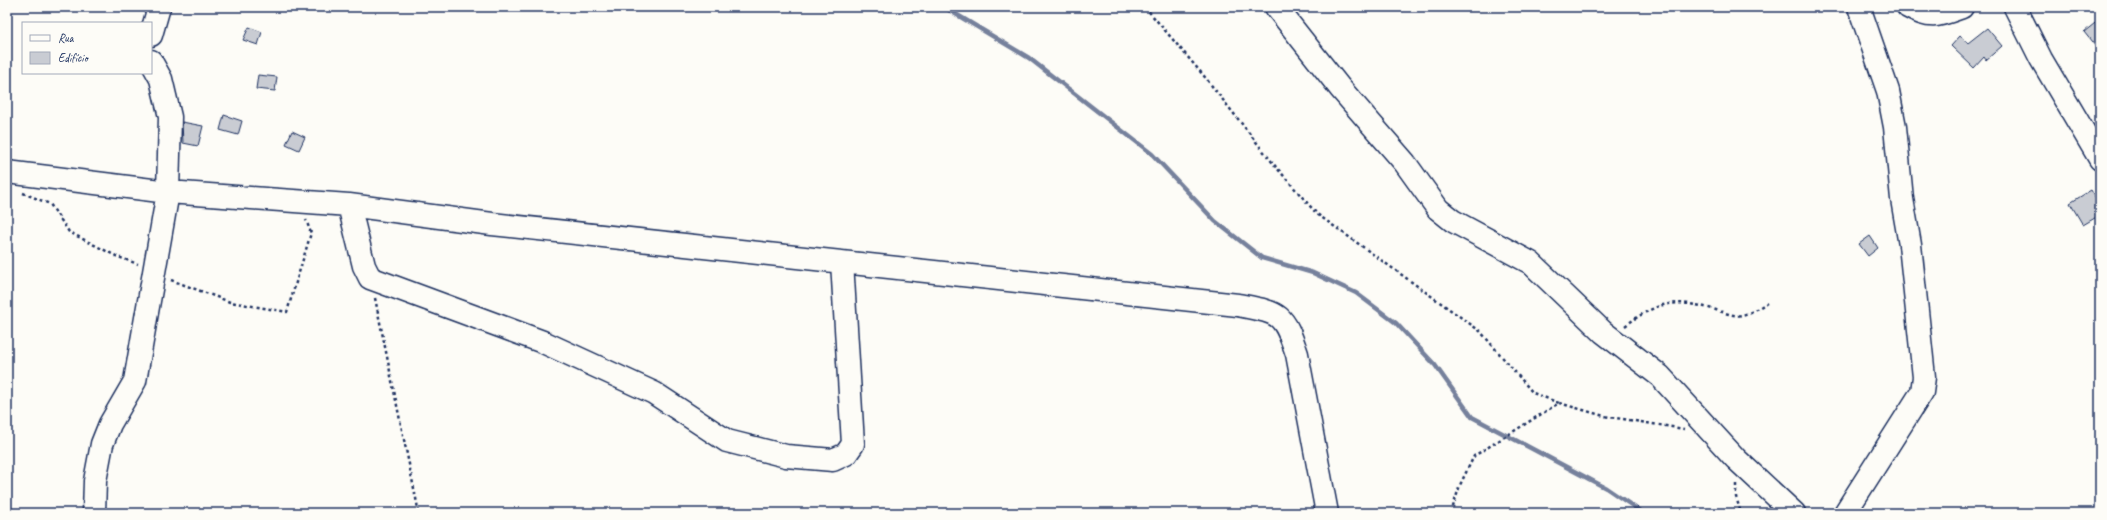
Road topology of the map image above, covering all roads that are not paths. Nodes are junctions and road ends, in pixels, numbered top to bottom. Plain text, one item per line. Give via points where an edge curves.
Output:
1 (159, 7) edge
2 (1276, 7) edge
3 (1860, 7) edge
4 (1908, 7) edge
5 (1962, 7) edge
6 (2015, 7) edge
7 (152, 32) edge
8 (152, 63) edge
9 (2100, 159) edge
10 (7, 172) edge
11 (168, 192) junction
12 (350, 205) junction
13 (842, 262) junction
14 (94, 513) edge
15 (1327, 513) edge
16 (1794, 513) edge
17 (1845, 513) edge

1 - 7 street
2 - 16 street via 1340,88 1405,163 1438,209 1453,221 1531,263 1603,332 1660,376 1742,464
3 - 17 street via 1888,91 1895,128 1924,377 1922,392
4 - 5 street via 1926,16 1945,14
6 - 9 street via 2041,59
8 - 11 street via 160,79 170,117
10 - 11 street
11 - 12 street
11 - 14 street via 162,275 135,381 110,424 102,444 95,481
12 - 13 street via 492,224
12 - 13 street via 364,266 370,278 543,342 654,393 727,441 786,456 833,460 846,454 853,444
13 - 15 street via 1238,305 1274,312 1288,328 1297,354

